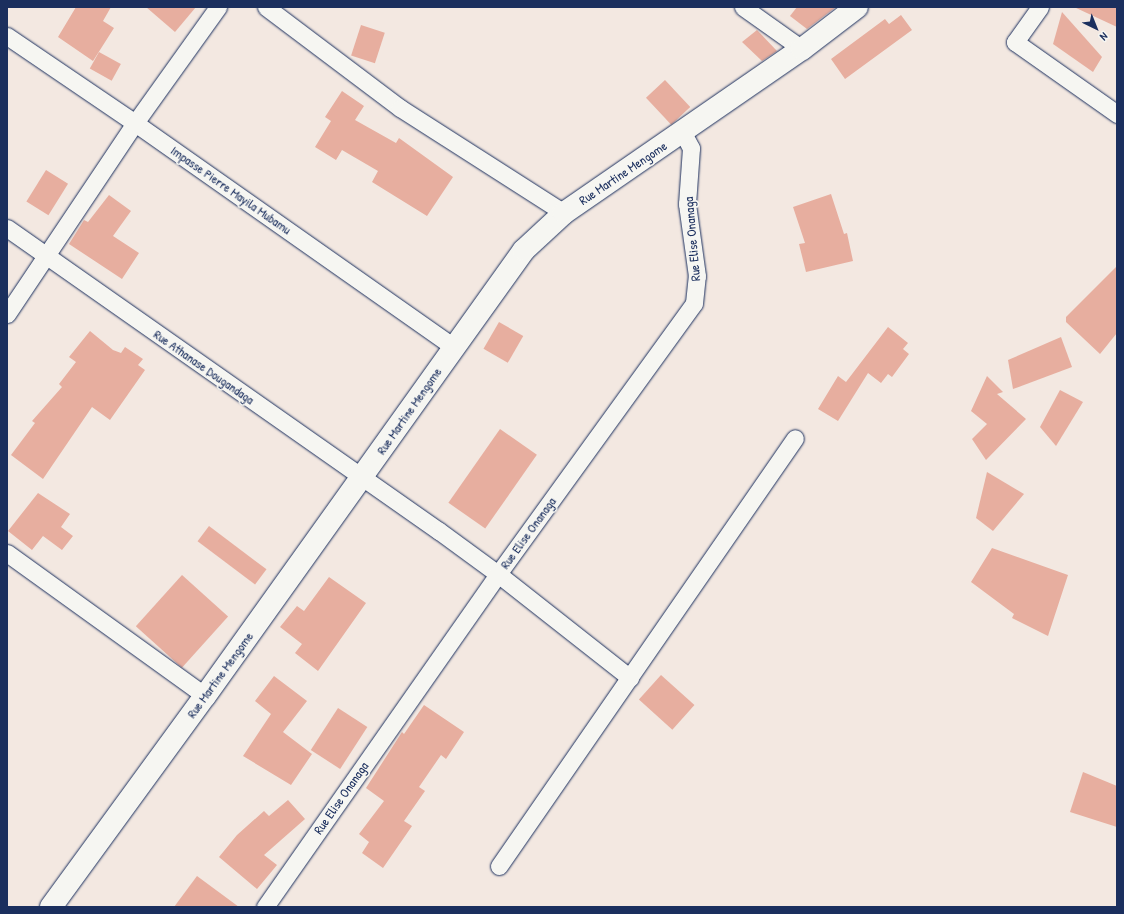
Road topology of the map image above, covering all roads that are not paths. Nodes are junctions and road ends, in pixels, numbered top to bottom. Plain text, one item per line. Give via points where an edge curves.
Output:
1 (218, 7) edge
2 (266, 7) edge
3 (743, 7) edge
4 (857, 7) edge
5 (1040, 7) edge
6 (7, 36) edge
7 (802, 49) junction
8 (1117, 114) edge
9 (135, 123) junction
10 (683, 133) junction
11 (564, 213) junction
12 (7, 228) edge
13 (46, 256) junction
14 (7, 314) edge
15 (454, 347) junction
16 (796, 438) dead end
17 (362, 478) junction
18 (7, 553) edge
19 (498, 574) junction
20 (630, 678) junction
21 (205, 696) junction
22 (499, 866) dead end
23 (51, 907) edge
24 (265, 907) edge

1 - 9 street
2 - 11 street via 400,108
3 - 7 street
4 - 7 street, Rue Martine Mengome
5 - 8 street via 1014,42
6 - 9 street, Impasse Pierre Mayila Mubamu
7 - 10 street, Rue Martine Mengome
9 - 13 street
9 - 15 street, Impasse Pierre Mayila Mubamu
10 - 11 street, Rue Martine Mengome
10 - 19 street, Rue Elise Onanaga via 691,148 687,204 697,276 694,303
11 - 15 street, Rue Martine Mengome via 524,250
12 - 13 street, Rue Athanase Dougandaga
13 - 14 street
13 - 17 street, Rue Athanase Dougandaga
15 - 17 street, Rue Martine Mengome
16 - 20 street
17 - 19 street, Rue Athanase Dougandaga
17 - 21 street, Rue Martine Mengome
18 - 21 street
19 - 20 street, Rue Athanase Dougandaga
19 - 24 street, Rue Elise Onanaga
20 - 22 street
21 - 23 street, Rue Martine Mengome

